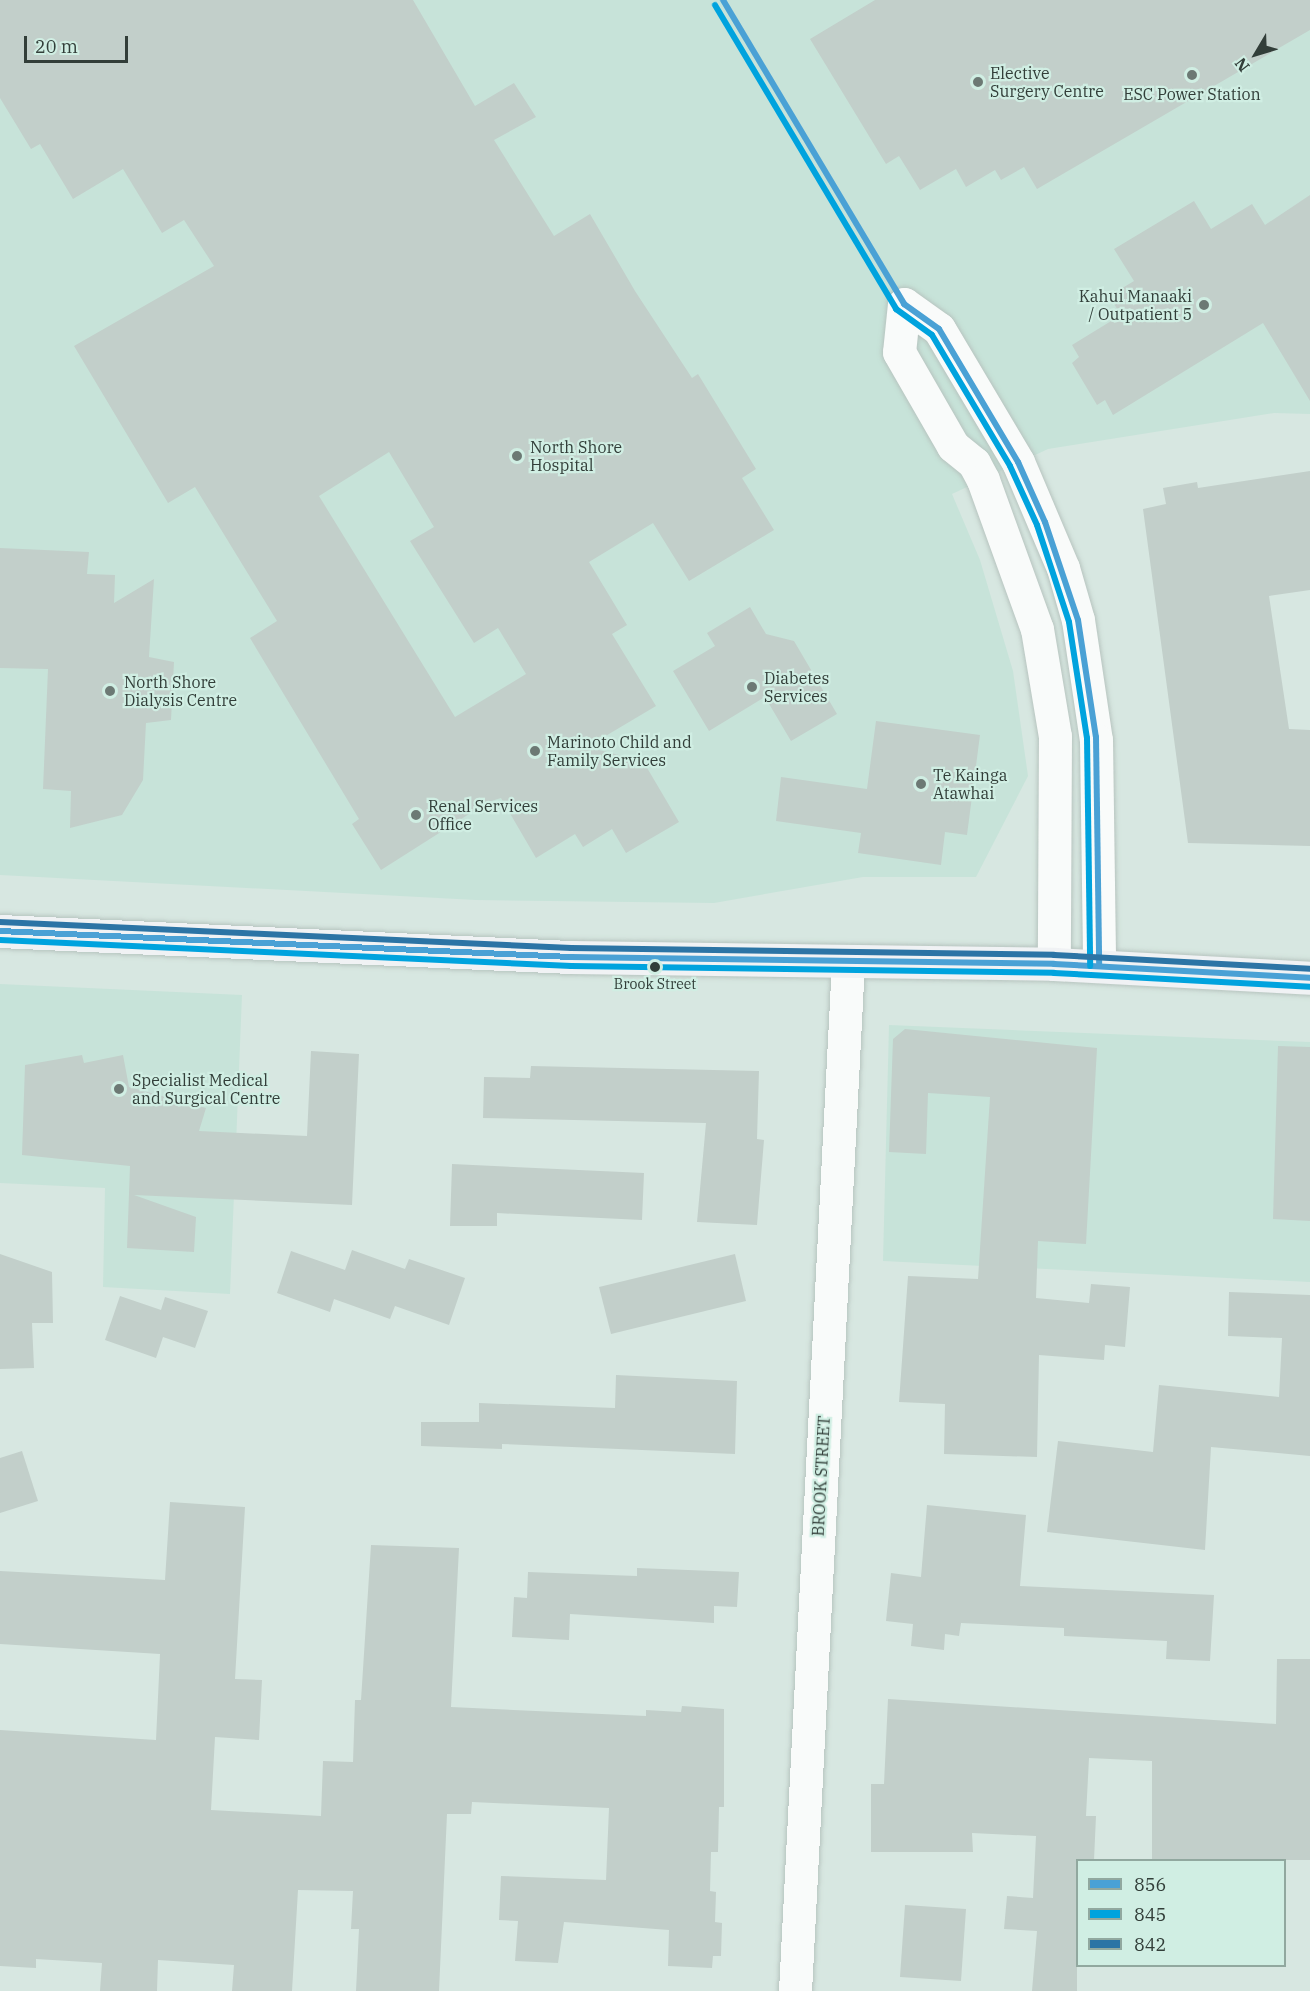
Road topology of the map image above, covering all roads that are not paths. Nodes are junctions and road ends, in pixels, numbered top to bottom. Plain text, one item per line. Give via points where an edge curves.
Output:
1 (0, 931) edge
2 (848, 961) junction
3 (1054, 964) junction
4 (1099, 966) junction
5 (1310, 978) edge
6 (795, 1991) edge

1 - 2 main road via 571,957
2 - 3 main road
2 - 6 street, BROOK STREET
3 - 4 main road
3 - 4 street via 1055,736 1048,685 1022,580 974,463 953,446 899,352 904,304 939,328 1018,462 1071,593 1096,740
4 - 5 main road

